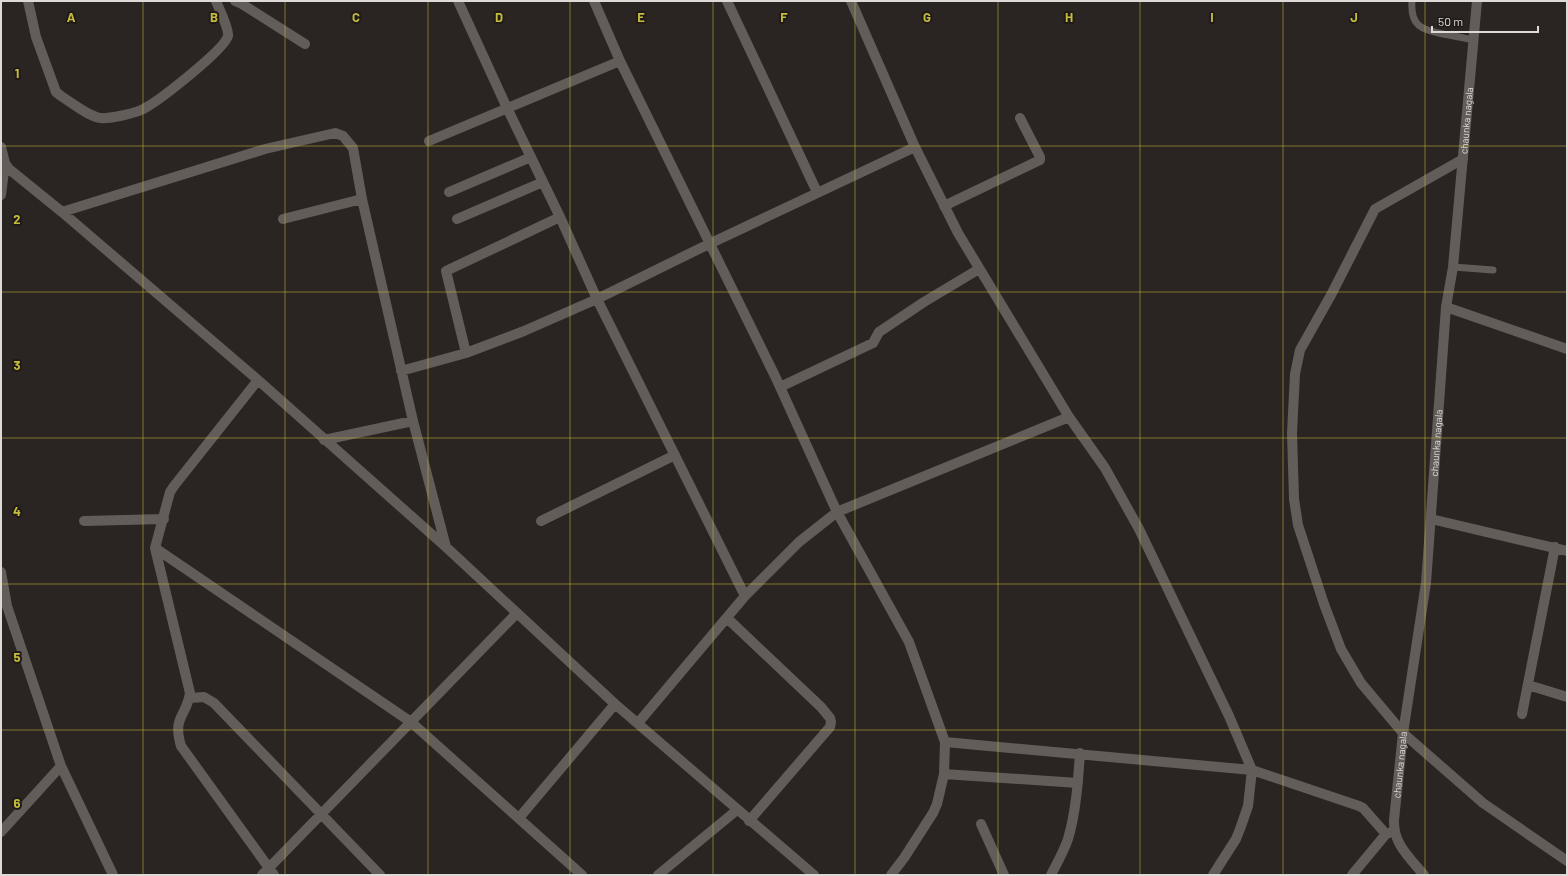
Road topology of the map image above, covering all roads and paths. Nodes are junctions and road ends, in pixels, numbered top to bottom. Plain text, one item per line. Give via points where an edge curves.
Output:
1 (28, 1) edge
2 (216, 1) edge
3 (236, 1) edge
4 (458, 1) edge
5 (594, 1) edge
6 (727, 1) edge
7 (850, 1) edge
8 (1412, 1) edge
9 (1477, 1) edge
10 (1474, 40) junction
11 (305, 44) dead end
12 (620, 61) junction
13 (507, 108) junction
14 (1020, 118) dead end
15 (429, 141) dead end
16 (1, 147) edge
17 (915, 147) junction
18 (531, 157) junction
19 (1463, 159) junction
20 (5, 163) junction
21 (543, 182) junction
22 (449, 192) dead end
23 (817, 192) junction
24 (1, 195) edge
25 (362, 199) junction
26 (944, 206) junction
27 (62, 212) junction
28 (560, 217) junction
29 (284, 219) dead end
30 (457, 220) dead end
31 (709, 244) junction
32 (1453, 267) junction
33 (979, 269) junction
34 (1493, 270) dead end
35 (597, 299) junction
36 (1446, 308) junction
37 (1567, 350) edge
38 (466, 353) junction
39 (402, 371) junction
40 (258, 380) junction
41 (780, 387) junction
42 (1069, 417) junction
43 (413, 421) junction
44 (324, 440) junction
45 (675, 455) junction
46 (837, 512) junction
47 (164, 519) junction
48 (1431, 519) junction
49 (84, 521) dead end
50 (541, 521) dead end
51 (446, 547) junction
52 (1555, 547) junction
53 (155, 548) junction
54 (1567, 551) edge
55 (1, 572) edge
56 (745, 596) junction
57 (4, 610) edge
58 (516, 614) junction
59 (727, 618) junction
60 (1528, 685) junction
61 (1567, 697) edge
62 (190, 698) junction
63 (615, 704) junction
64 (1522, 714) dead end
65 (411, 722) junction
66 (638, 723) junction
67 (1403, 733) junction
68 (945, 742) junction
69 (1080, 753) junction
70 (61, 766) junction
71 (1252, 770) junction
72 (944, 774) junction
73 (1078, 783) junction
74 (736, 810) junction
75 (322, 813) junction
76 (519, 818) junction
77 (749, 820) junction
78 (981, 824) dead end
79 (1, 832) edge
80 (1390, 832) junction
81 (1567, 861) edge
82 (269, 873) edge
83 (113, 875) edge
84 (380, 875) edge
85 (582, 875) edge
86 (658, 875) edge
87 (814, 875) edge
88 (891, 875) edge
89 (1004, 875) edge
90 (1051, 875) edge
91 (1213, 875) edge
92 (1352, 875) edge
93 (1424, 875) edge

1 - 2 street via 36,37 57,93 94,116 106,118 145,109 178,85 225,41 227,30
3 - 11 street
4 - 13 street
5 - 12 street
6 - 23 street
7 - 17 street
8 - 10 lane via 1413,17 1420,27 1430,32
9 - 10 street, chaunka nagala
10 - 19 street, chaunka nagala
12 - 13 street
12 - 31 street
13 - 15 street
13 - 18 street
14 - 26 street via 1040,160
16 - 20 street
17 - 23 street
17 - 26 street
18 - 21 street
18 - 22 street
19 - 32 street, chaunka nagala
19 - 67 street via 1375,209 1300,350 1295,374 1292,440 1294,499 1298,525 1341,650 1361,683
20 - 24 street
20 - 27 street via 12,172
21 - 28 street
21 - 30 street
23 - 31 street
25 - 27 street via 353,148 343,136 335,134 265,149
25 - 29 street
25 - 39 street
26 - 33 street
27 - 40 street
28 - 35 street
28 - 38 street via 446,271
31 - 35 street
31 - 41 street
32 - 34 lane
32 - 36 street, chaunka nagala
33 - 41 street via 879,332 873,343
33 - 42 street
35 - 38 street
35 - 45 street
36 - 37 street
36 - 48 street, chaunka nagala
38 - 39 street
39 - 43 street
40 - 44 street
40 - 47 street via 174,486 170,492
41 - 46 street
42 - 46 street
42 - 71 street via 1105,468 1139,529 1229,716
43 - 44 street
43 - 51 street
44 - 51 street
45 - 50 street
45 - 56 street
46 - 56 street via 798,542
46 - 68 street via 909,642
47 - 49 street
47 - 53 street
48 - 52 street
48 - 67 street, chaunka nagala via 1426,583
51 - 58 street
52 - 54 street
52 - 60 street
53 - 62 street
53 - 65 street
55 - 57 street
56 - 59 street
57 - 70 street
58 - 63 street
58 - 65 street
59 - 66 street
59 - 77 street via 821,707 831,722
60 - 61 street
60 - 64 street
62 - 75 street via 204,697 214,703
62 - 82 street via 177,730 181,746
63 - 66 street
63 - 76 street
65 - 75 street
65 - 76 street
66 - 74 street
67 - 80 street, chaunka nagala
67 - 81 street via 1483,803
68 - 69 street
68 - 72 street
69 - 71 street
69 - 73 street
70 - 79 street
70 - 83 street
71 - 80 street via 1359,806
71 - 91 street via 1248,806 1240,829
72 - 73 street
72 - 88 street via 933,813
73 - 90 street via 1068,839
74 - 77 street
74 - 86 street
75 - 82 street
75 - 84 street
76 - 85 street
77 - 87 street
78 - 89 street
80 - 92 street
80 - 93 street

